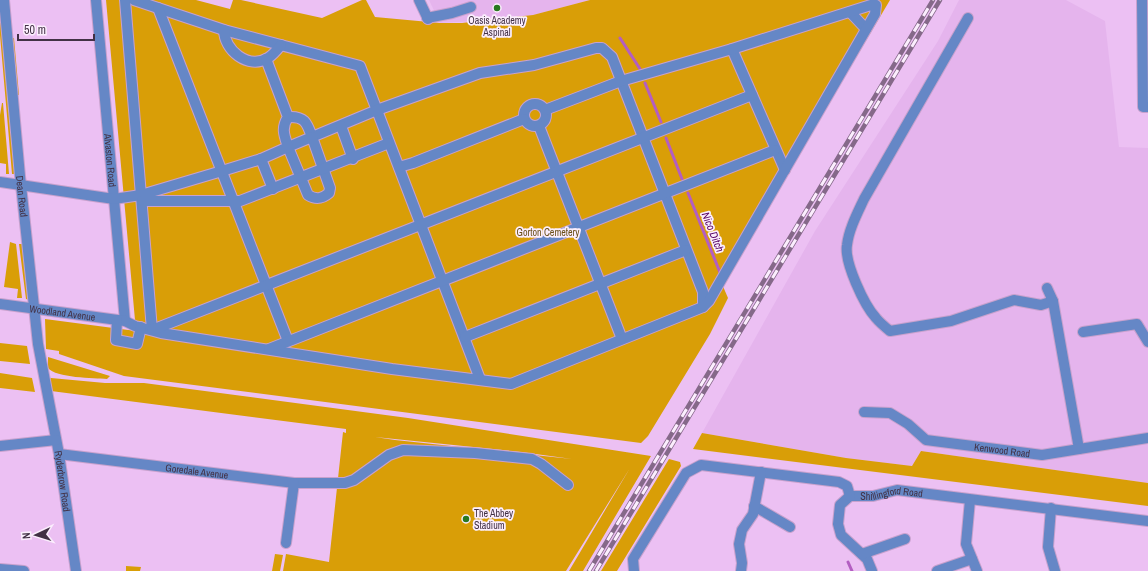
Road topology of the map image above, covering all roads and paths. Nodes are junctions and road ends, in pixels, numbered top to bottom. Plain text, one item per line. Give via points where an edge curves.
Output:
1 (4, 0) edge
2 (96, 0) edge
3 (125, 0) edge
4 (134, 0) edge
5 (419, 0) edge
6 (1142, 0) edge
7 (471, 6) dead end
8 (158, 8) junction
9 (850, 12) junction
10 (968, 18) dead end
11 (866, 29) junction
12 (224, 30) junction
13 (281, 45) junction
14 (732, 49) junction
15 (266, 59) junction
16 (1145, 78) edge
17 (621, 81) junction
18 (752, 95) junction
19 (1146, 107) edge
20 (377, 110) junction
21 (545, 110) junction
22 (288, 117) junction
23 (524, 119) junction
24 (341, 126) junction
25 (539, 126) junction
26 (312, 137) junction
27 (643, 138) junction
28 (390, 143) junction
29 (288, 147) junction
30 (775, 150) junction
31 (261, 159) junction
32 (353, 159) junction
33 (399, 167) junction
34 (324, 170) junction
35 (785, 170) junction
36 (222, 171) junction
37 (557, 171) junction
38 (300, 179) junction
39 (0, 182) edge
40 (20, 185) junction
41 (273, 189) junction
42 (665, 194) junction
43 (142, 198) junction
44 (114, 199) junction
45 (234, 201) junction
46 (421, 224) junction
47 (578, 227) junction
48 (686, 250) junction
49 (443, 280) junction
50 (601, 283) junction
51 (266, 285) junction
52 (1047, 288) dead end
53 (1053, 301) junction
54 (0, 304) edge
55 (703, 307) junction
56 (34, 309) junction
57 (121, 320) junction
58 (141, 327) junction
59 (152, 330) junction
60 (1083, 332) dead end
61 (465, 337) junction
62 (622, 339) junction
63 (288, 342) junction
64 (1148, 342) edge
65 (269, 349) junction
66 (480, 379) junction
67 (45, 391) joint
68 (864, 412) dead end
69 (1148, 438) edge
70 (56, 440) junction
71 (0, 446) edge
72 (1079, 449) junction
73 (59, 454) junction
74 (761, 472) junction
75 (294, 483) junction
76 (568, 486) dead end
77 (850, 496) junction
78 (970, 500) junction
79 (754, 506) junction
80 (1051, 508) junction
81 (1148, 520) edge
82 (790, 527) dead end
83 (905, 539) dead end
84 (286, 543) dead end
85 (862, 554) junction
86 (972, 560) junction
87 (0, 568) edge
88 (24, 571) edge
89 (76, 571) edge
90 (634, 571) edge
91 (741, 571) edge
92 (872, 571) edge
93 (937, 571) edge
94 (977, 571) edge
95 (1055, 571) edge

1 - 40 street, Dean Road
2 - 44 street, Alvaston Road
3 - 43 street
4 - 8 street
5 - 7 street via 427,18
6 - 16 street
8 - 12 street
8 - 36 street
9 - 11 street
9 - 11 street via 874,4 876,6 875,14
9 - 14 street
10 - 53 street via 864,199 852,224 846,246 847,260 865,302 875,318 890,331 951,321 1014,300 1041,305
11 - 35 street
12 - 13 street
12 - 15 street via 224,36 233,53 254,61
13 - 15 street
13 - 20 street via 360,66
14 - 17 street
14 - 18 street
15 - 22 street
16 - 19 street
17 - 20 street via 612,57 602,48 596,48 534,65 480,73
17 - 21 street
17 - 27 street
18 - 27 street
18 - 30 street
20 - 24 street
20 - 28 street
21 - 23 street via 537,104 529,106
21 - 25 street via 545,121
22 - 26 street via 300,117 305,120
22 - 29 street via 283,124 283,133
23 - 25 street via 529,125
23 - 33 street
24 - 26 street
24 - 32 street
25 - 37 street
26 - 29 street
26 - 34 street
27 - 37 street
27 - 42 street
28 - 32 street
28 - 33 street
29 - 31 street
29 - 38 street
30 - 35 street
30 - 42 street
31 - 36 street
31 - 41 street
32 - 34 street
33 - 46 street
34 - 38 street
34 - 38 street via 330,188 324,197 314,198 308,195
35 - 55 street via 709,301
36 - 43 street
36 - 45 street
37 - 46 street
37 - 47 street
38 - 41 street
39 - 40 street
40 - 44 street
40 - 56 street, Dean Road
41 - 45 street
42 - 47 street
42 - 48 street
43 - 44 street
43 - 45 street
43 - 59 street
44 - 57 street, Alvaston Road
45 - 51 street
46 - 49 street
46 - 51 street
47 - 49 street
47 - 50 street
48 - 50 street
48 - 55 street via 703,292
49 - 61 street
49 - 63 street
50 - 61 street
50 - 62 street
51 - 59 street
51 - 63 street
52 - 53 street
53 - 72 street
54 - 56 street, Woodland Avenue
55 - 62 street, Woodland Avenue
56 - 57 street, Woodland Avenue
56 - 67 street, Dean Road
57 - 58 street, Woodland Avenue
57 - 58 street, Alvaston Road via 116,340 137,344
58 - 59 street, Woodland Avenue
59 - 65 street, Woodland Avenue via 161,334
60 - 64 street via 1137,324
61 - 66 street
62 - 66 street, Woodland Avenue via 511,384
63 - 65 street
65 - 66 street, Woodland Avenue
67 - 70 street, Ryderbrow Road
68 - 72 street, Kenwood Road via 890,413 926,440 1042,455
69 - 72 street, Kenwood Road
70 - 71 street
70 - 73 street, Ryderbrow Road
73 - 75 street, Goredale Avenue
73 - 89 street, Ryderbrow Road
74 - 77 street, Shillingford Road via 840,482 847,486
74 - 79 street
74 - 90 street, Shillingford Road via 700,465 686,473 633,560
75 - 76 street, Goredale Avenue via 335,483 354,480 396,452 416,450 532,459
75 - 84 street
77 - 78 street, Shillingford Road via 873,496 897,490
77 - 85 street via 840,506 838,524 841,535
78 - 80 street, Shillingford Road
78 - 86 street via 966,544
79 - 82 street
79 - 91 street via 753,514 742,530 739,544
80 - 81 street, Shillingford Road
80 - 95 street via 1048,547
83 - 85 street
85 - 92 street
86 - 93 street
86 - 94 street
87 - 88 street

